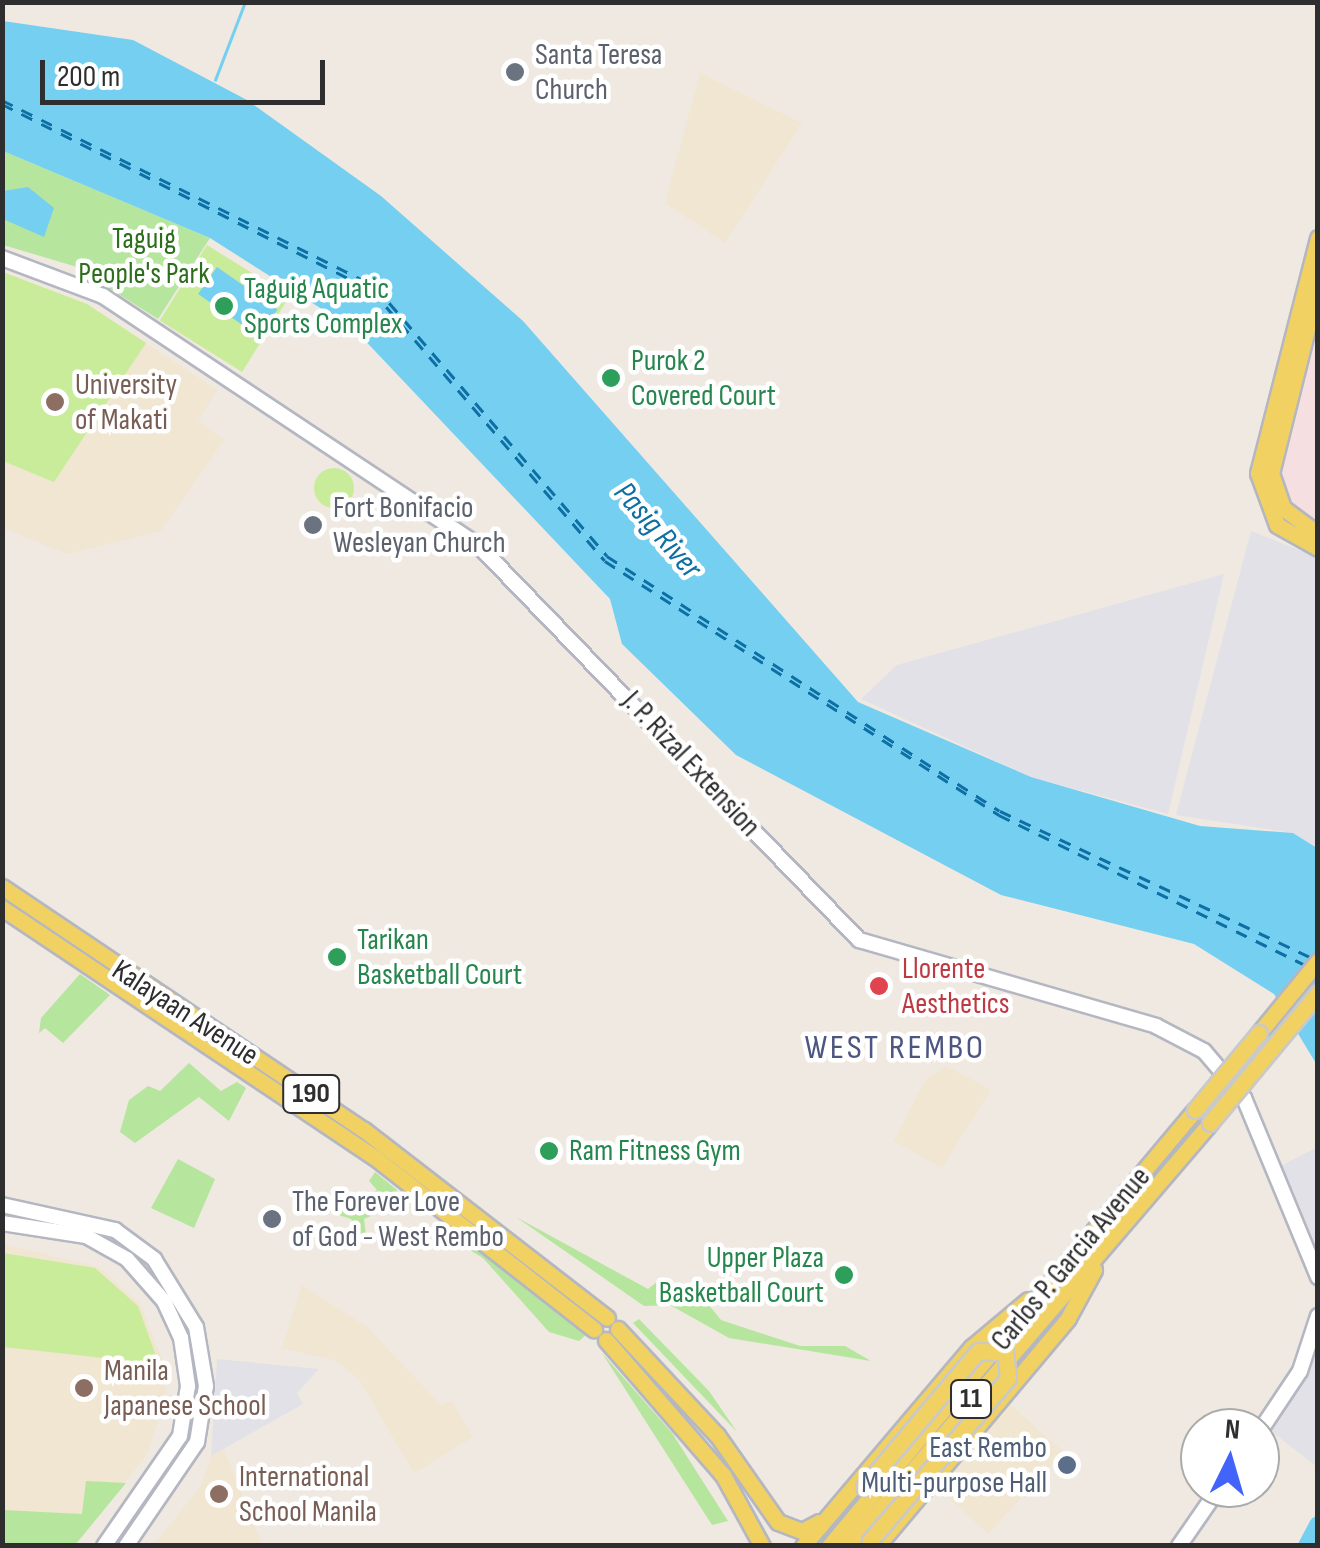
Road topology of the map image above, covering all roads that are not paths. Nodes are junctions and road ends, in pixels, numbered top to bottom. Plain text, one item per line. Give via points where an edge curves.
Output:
1 (1318, 238) edge
2 (2, 258) edge
3 (1318, 285) edge
4 (1318, 534) edge
5 (1318, 548) edge
6 (2, 887) edge
7 (2, 908) edge
8 (1318, 961) edge
9 (1318, 993) edge
10 (2, 1205) edge
11 (2, 1222) edge
12 (1099, 1257) junction
13 (1062, 1271) junction
14 (1318, 1277) edge
15 (1318, 1316) edge
16 (606, 1329) junction
17 (1275, 1408) edge
18 (859, 1492) junction
19 (1205, 1508) edge
20 (828, 1516) junction
21 (778, 1522) junction
22 (761, 1542) edge
23 (871, 1544) edge
24 (104, 1546) edge
25 (126, 1546) edge
26 (803, 1546) edge
27 (826, 1546) edge
28 (848, 1546) edge
29 (1179, 1546) edge

1 - 5 main road via 1258,473 1277,525
2 - 14 main road, J. P. Rizal Extension via 104,296 478,545 859,940 916,964 1143,1022 1204,1051 1244,1098
3 - 4 main road via 1272,473 1283,508
6 - 16 main road, Kalayaan Avenue / 190 via 379,1141
7 - 16 main road, Kalayaan Avenue / 190 via 373,1156
8 - 13 main road, Carlos P. Garcia Avenue / 11, bridge
9 - 12 main road, Carlos P. Garcia Avenue / 11, bridge
10 - 25 main road via 70,1214 154,1259 188,1307 203,1354 196,1442
11 - 24 main road via 65,1230 142,1273 172,1315 186,1366 172,1455
12 - 23 main road via 1068,1318
12 - 28 main road, Carlos P. Garcia Avenue / 11
13 - 20 main road via 972,1346
13 - 27 main road, Carlos P. Garcia Avenue / 11
15 - 17 main road via 1300,1371
16 - 21 main road, Kalayaan Avenue / 190 via 717,1435
16 - 22 main road, Kalayaan Avenue / 190 via 723,1475
18 - 20 main road
18 - 23 main road, bridge via 978,1351 1005,1352 1008,1378
18 - 27 main road
19 - 29 main road
20 - 21 main road via 802,1531
20 - 26 main road
21 - 22 main road via 773,1536

